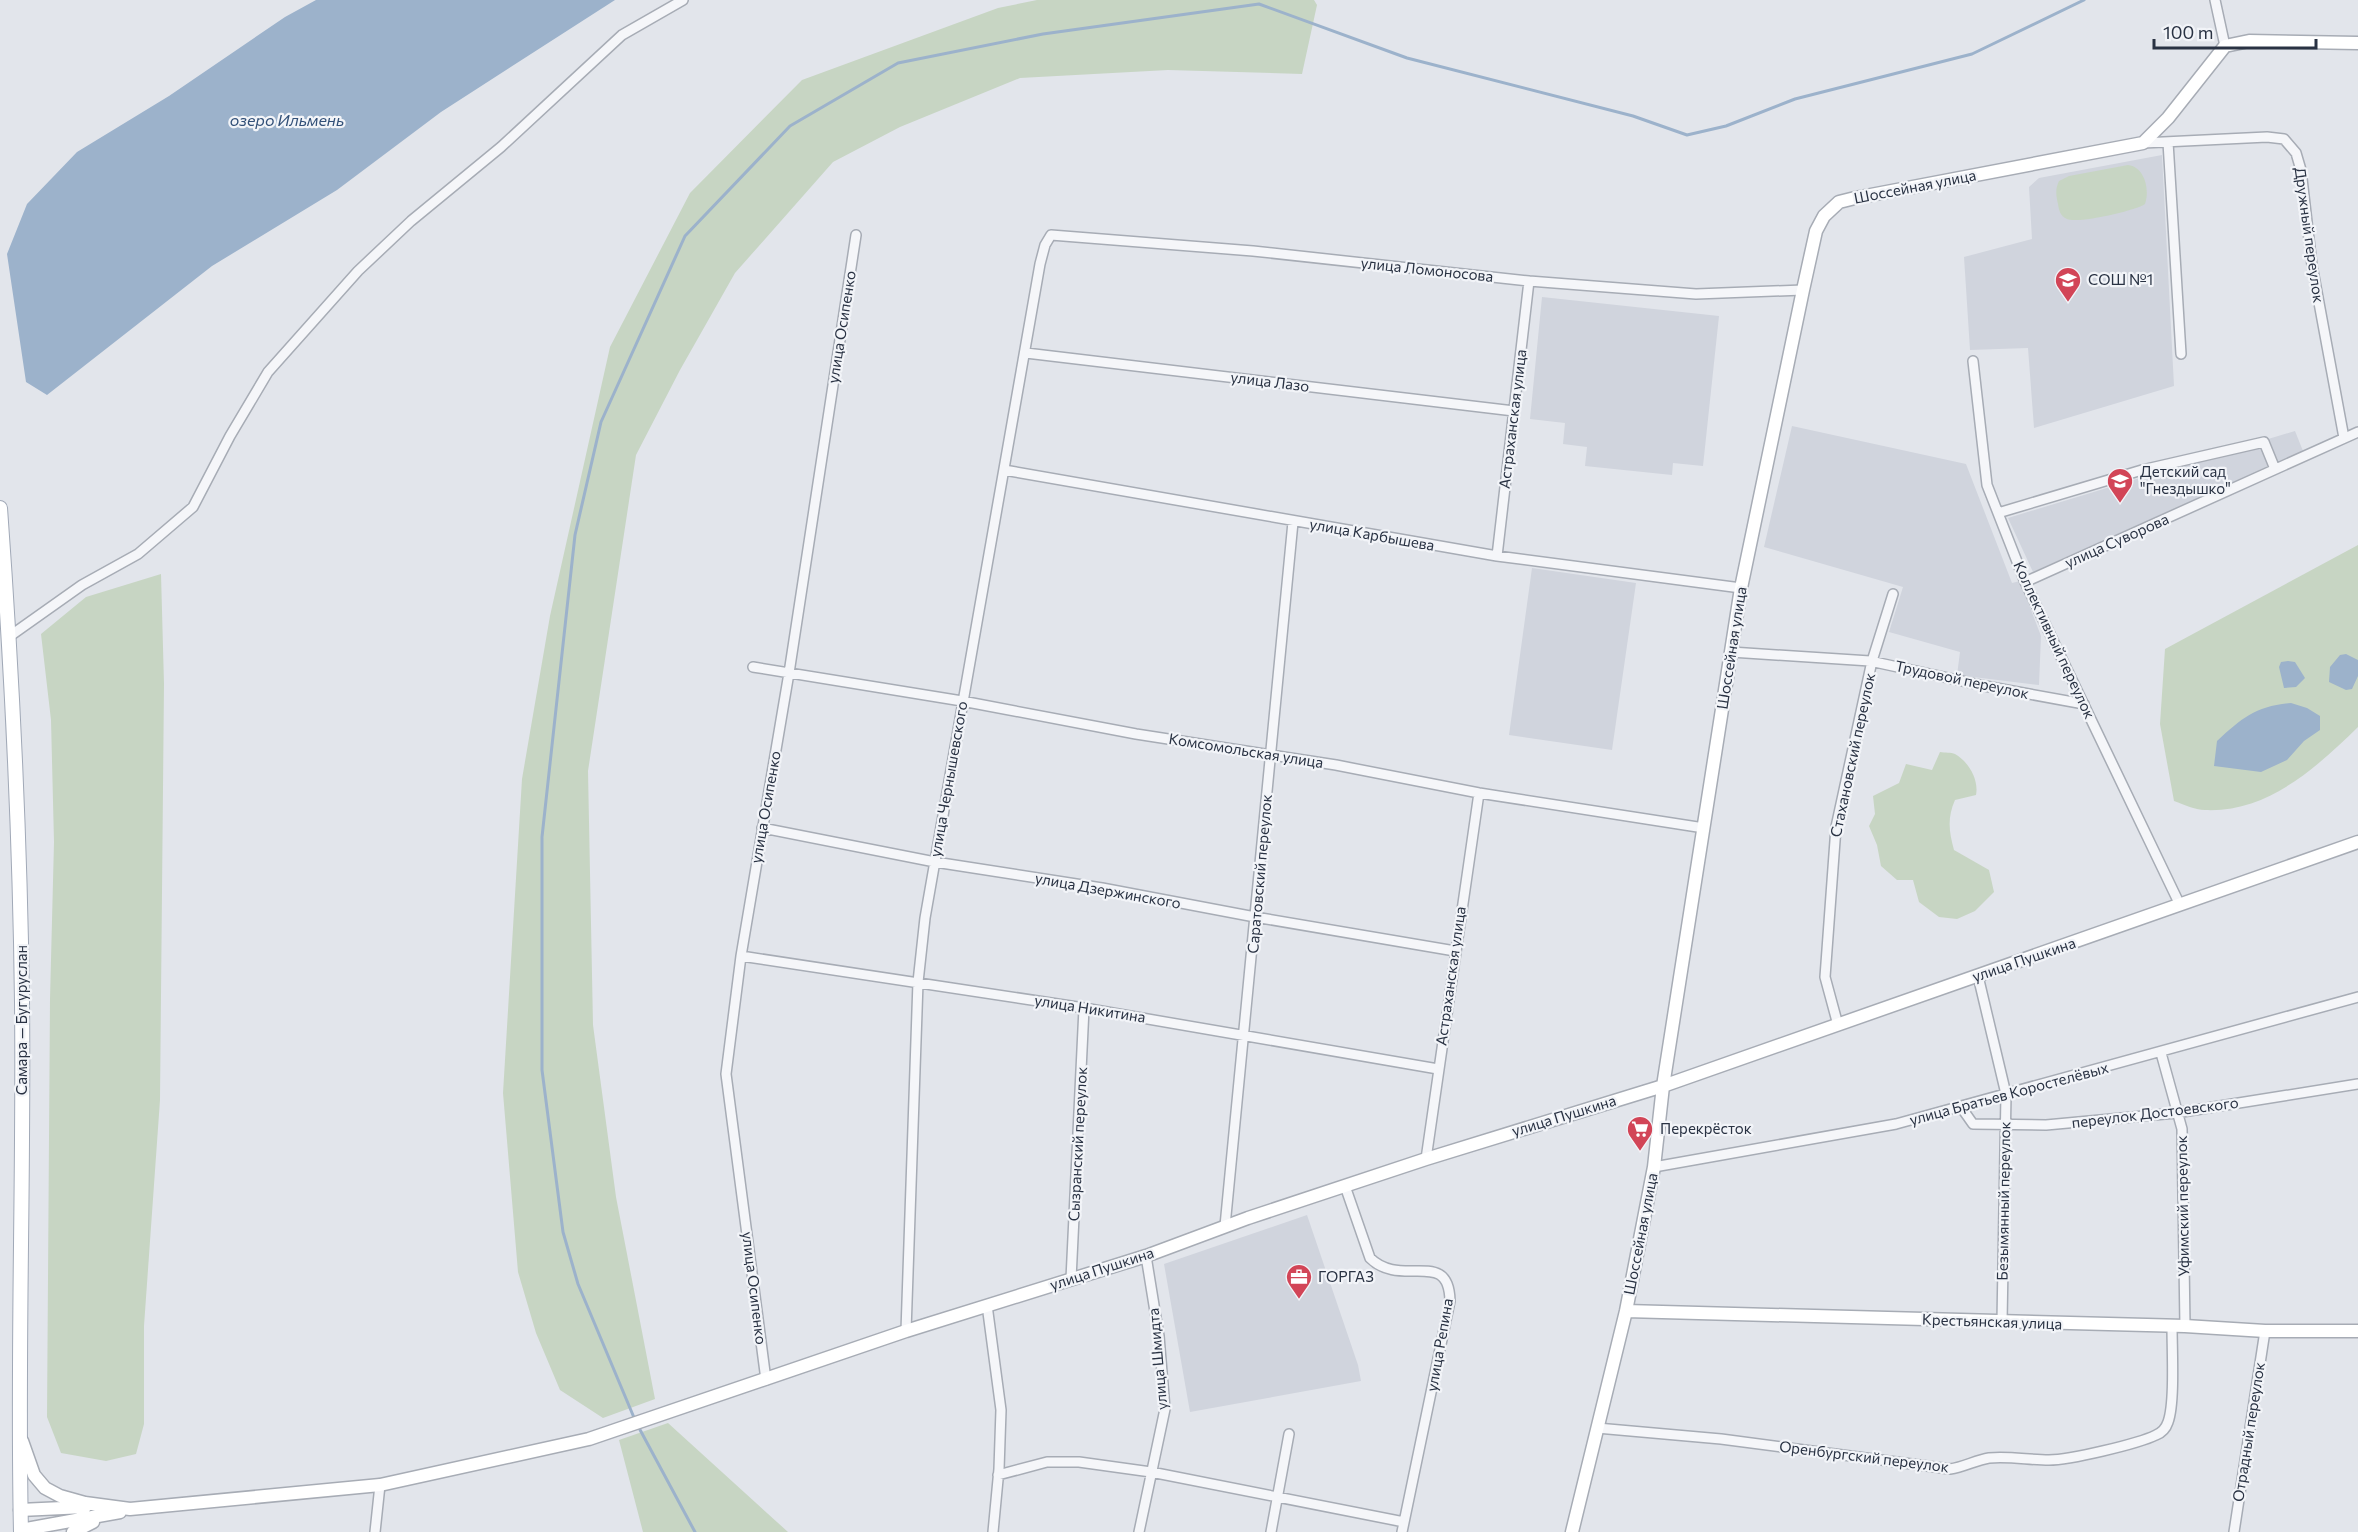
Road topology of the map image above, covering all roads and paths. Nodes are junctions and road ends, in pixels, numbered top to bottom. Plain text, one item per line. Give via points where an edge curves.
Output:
1 (683, 0) edge
2 (2215, 0) edge
3 (2358, 43) edge
4 (2225, 46) junction
5 (2168, 142) junction
6 (2143, 143) junction
7 (856, 235) dead end
8 (1051, 235) joint
9 (1529, 281) junction
10 (1803, 290) junction
11 (1026, 353) junction
12 (2181, 354) dead end
13 (1973, 361) dead end
14 (1514, 411) junction
15 (2358, 432) edge
16 (2344, 438) junction
17 (2275, 469) junction
18 (1004, 470) junction
19 (0, 508) edge
20 (1998, 513) junction
21 (1293, 522) junction
22 (1497, 556) junction
23 (2025, 582) junction
24 (1742, 588) junction
25 (1893, 594) dead end
26 (10, 636) junction
27 (1731, 652) junction
28 (1872, 661) junction
29 (753, 667) dead end
30 (789, 673) junction
31 (963, 701) junction
32 (2084, 704) junction
33 (1271, 755) junction
34 (1479, 793) junction
35 (762, 828) junction
36 (1704, 828) junction
37 (2358, 842) edge
38 (935, 862) junction
39 (2180, 905) junction
40 (1255, 917) junction
41 (1455, 951) junction
42 (741, 956) junction
43 (1978, 976) junction
44 (918, 982) junction
45 (2358, 997) edge
46 (1084, 1008) junction
47 (1838, 1025) junction
48 (1244, 1035) junction
49 (2161, 1053) junction
50 (1438, 1070) junction
51 (2358, 1084) edge
52 (1663, 1086) junction
53 (2006, 1094) junction
54 (1961, 1107) junction
55 (2176, 1113) junction
56 (2004, 1123) junction
57 (1426, 1159) junction
58 (1654, 1167) junction
59 (1345, 1186) junction
60 (1225, 1226) junction
61 (1146, 1256) junction
62 (1071, 1279) junction
63 (987, 1305) junction
64 (1626, 1311) junction
65 (2002, 1322) junction
66 (2178, 1326) junction
67 (2265, 1331) junction
68 (2358, 1331) edge
69 (906, 1332) junction
70 (766, 1380) junction
71 (1597, 1428) junction
72 (1289, 1434) dead end
73 (20, 1436) junction
74 (1151, 1472) junction
75 (998, 1475) junction
76 (380, 1485) junction
77 (1278, 1497) junction
78 (20, 1510) junction
79 (104, 1511) junction
80 (1404, 1522) junction
81 (21, 1531) edge
82 (73, 1532) edge
83 (375, 1532) edge
84 (993, 1532) edge
85 (1139, 1532) edge
86 (1271, 1532) edge
87 (1402, 1532) edge
88 (1572, 1532) edge
89 (2234, 1532) edge

1 - 26 street via 622,35 358,271 268,372 193,507 138,554 82,585
2 - 4 street
3 - 4 main road via 2249,40
4 - 6 main road
5 - 6 street, Дружный переулок
5 - 12 street
5 - 16 street, Дружный переулок via 2267,137 2284,139 2296,153
6 - 10 main road, Шоссейная улица via 1839,202 1824,216 1816,231
7 - 30 street, улица Осипенко
8 - 9 street, улица Ломоносова via 1253,251
8 - 11 street, улица Чернышевского via 1040,264
9 - 10 street, улица Ломоносова via 1696,294
9 - 14 street, Астраханская улица
10 - 24 main road, Шоссейная улица
11 - 14 street, улица Лазо
11 - 18 street, улица Чернышевского
13 - 20 street, Коллективный переулок via 1987,485
14 - 22 street, Астраханская улица
15 - 16 street, улица Суворова
16 - 17 street, улица Суворова
17 - 20 street via 2264,442 2142,470
17 - 23 street, улица Суворова
18 - 21 street, улица Карбышева
18 - 31 street, улица Чернышевского
19 - 26 main road, Самара — Бугуруслан
20 - 23 street, Коллективный переулок
21 - 22 street, улица Карбышева
21 - 33 street, Саратовский переулок
22 - 24 street, улица Карбышева
23 - 32 street, Коллективный переулок
24 - 27 main road, Шоссейная улица
25 - 28 street, Стахановский переулок
26 - 73 main road, Самара — Бугуруслан via 20,842
27 - 28 street, Трудовой переулок
27 - 36 main road, Шоссейная улица
28 - 32 street, Трудовой переулок
28 - 47 street, Стахановский переулок via 1836,827 1825,977
29 - 30 street, Комсомольская улица
30 - 31 street, Комсомольская улица
30 - 35 street, улица Осипенко
31 - 33 street, Комсомольская улица
31 - 38 street, улица Чернышевского
32 - 39 street, Коллективный переулок
33 - 34 street, Комсомольская улица
33 - 40 street, Саратовский переулок
34 - 36 street, Комсомольская улица
34 - 41 street, Астраханская улица
35 - 38 street, улица Дзержинского
35 - 42 street, улица Осипенко
36 - 52 main road, Шоссейная улица
37 - 39 main road, улица Пушкина
38 - 40 street, улица Дзержинского
38 - 44 street, улица Чернышевского via 924,918
39 - 43 main road, улица Пушкина
40 - 41 street, улица Дзержинского
40 - 48 street, Саратовский переулок
41 - 50 street, Астраханская улица
42 - 44 street, улица Никитина
42 - 70 street, улица Осипенко via 726,1074
43 - 47 main road, улица Пушкина
43 - 53 street, Безымянный переулок
44 - 46 street, улица Никитина
44 - 69 street, улица Чернышевского
45 - 49 street, улица Братьев Коростелёвых
46 - 48 street, улица Никитина
46 - 62 street, Сызранский переулок
47 - 52 main road, улица Пушкина
48 - 50 street, улица Никитина
48 - 60 street, Саратовский переулок
49 - 53 street, улица Братьев Коростелёвых
49 - 55 street, Уфимский переулок
50 - 57 street, Астраханская улица
51 - 55 street, переулок Достоевского
52 - 57 main road, улица Пушкина
52 - 58 main road, Шоссейная улица
53 - 54 street, улица Братьев Коростелёвых
53 - 56 street, Безымянный переулок
54 - 56 street, переулок Достоевского via 1973,1124
54 - 58 street, улица Братьев Коростелёвых via 1896,1124
55 - 56 street, переулок Достоевского via 2046,1125
55 - 66 street, Уфимский переулок via 2182,1129
56 - 65 street, Безымянный переулок
57 - 59 main road, улица Пушкина
58 - 64 main road, Шоссейная улица
59 - 60 main road, улица Пушкина
59 - 80 street, улица Репина via 1370,1258 1378,1267 1405,1272 1433,1271 1444,1275 1450,1286
60 - 61 main road, улица Пушкина
61 - 62 main road, улица Пушкина
61 - 74 street, улица Шмидта via 1160,1336 1165,1408
62 - 63 main road, улица Пушкина
63 - 69 main road, улица Пушкина
63 - 75 street via 1001,1410
64 - 65 main road, Крестьянская улица
64 - 71 main road, Шоссейная улица
65 - 66 main road, Крестьянская улица
66 - 67 main road, Крестьянская улица
66 - 71 street, Оренбургский переулок via 2171,1407 2162,1431 2129,1443 2051,1460 1996,1458 1950,1469 1721,1439
67 - 68 main road, Крестьянская улица
67 - 89 street, Отрадный переулок
69 - 70 main road, улица Пушкина
70 - 76 main road, улица Пушкина via 589,1439
71 - 88 main road, Шоссейная улица
72 - 77 street
73 - 78 main road, Самара — Бугуруслан
73 - 79 main road via 34,1475 45,1488
74 - 75 street via 1047,1462
74 - 77 street
74 - 85 street, улица Шмидта
75 - 84 street
76 - 79 main road, улица Пушкина
76 - 83 street
77 - 80 street
77 - 86 street
78 - 79 main road
78 - 81 main road, Самара — Бугуруслан
79 - 81 main road
79 - 82 main road
80 - 87 street, улица Репина

